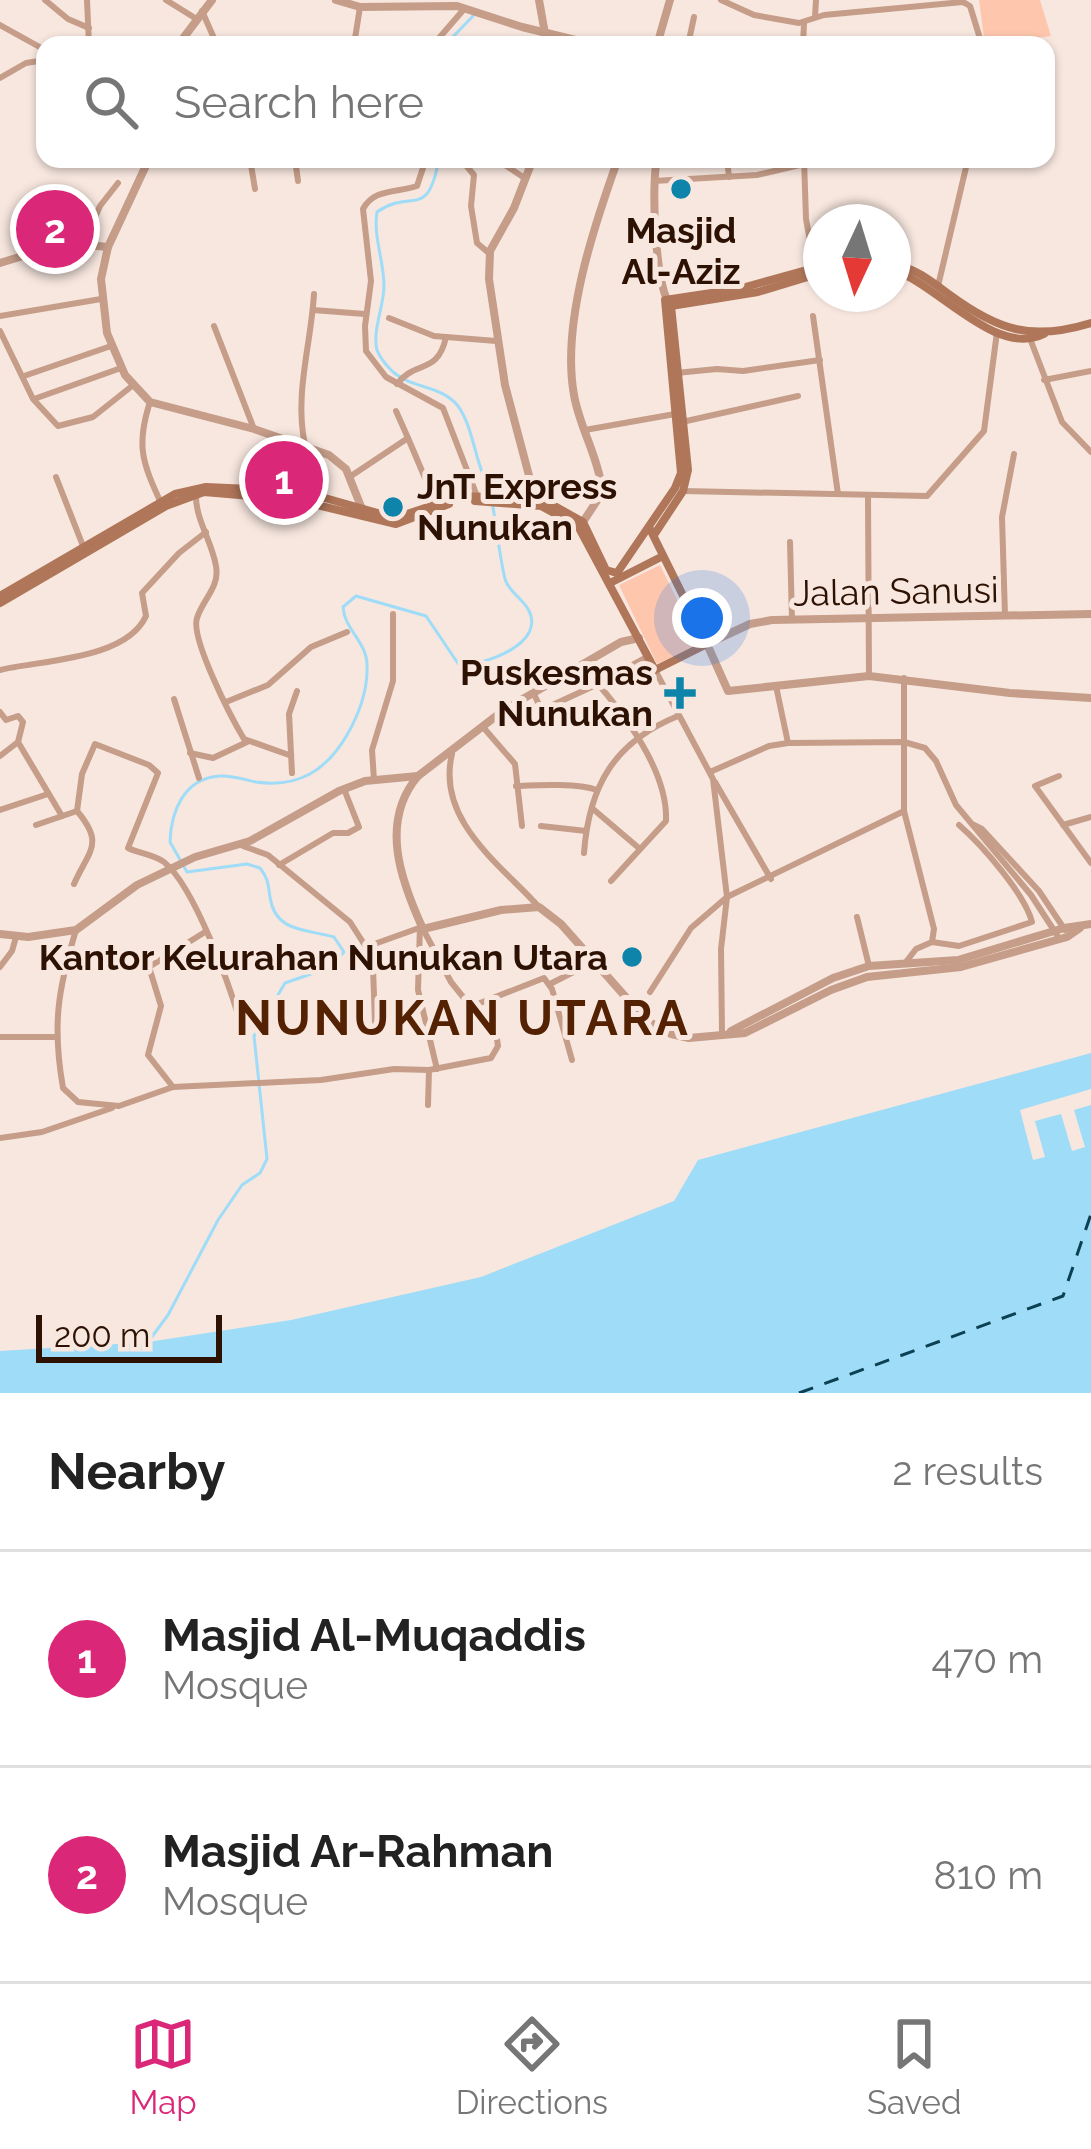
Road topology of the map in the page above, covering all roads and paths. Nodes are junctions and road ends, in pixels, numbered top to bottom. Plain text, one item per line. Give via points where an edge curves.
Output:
1 (45, 0) edge
2 (87, 0) edge
3 (166, 0) edge
4 (212, 0) edge
5 (336, 0) edge
6 (539, 0) edge
7 (670, 0) edge
8 (721, 0) edge
9 (816, 0) edge
10 (969, 3) edge
11 (360, 8) junction
12 (468, 9) junction
13 (198, 15) junction
14 (694, 17) dead end
15 (815, 17) junction
16 (804, 23) junction
17 (0, 25) edge
18 (89, 28) junction
19 (547, 34) junction
20 (90, 36) edge
21 (184, 36) edge
22 (211, 36) edge
23 (355, 36) edge
24 (442, 36) edge
25 (556, 36) edge
26 (660, 36) edge
27 (690, 36) edge
28 (803, 36) edge
29 (979, 36) edge
30 (36, 45) edge
31 (36, 61) edge
32 (0, 78) edge
33 (144, 168) edge
34 (252, 168) edge
35 (296, 168) edge
36 (423, 168) edge
37 (468, 168) edge
38 (510, 168) edge
39 (530, 168) edge
40 (615, 168) edge
41 (656, 168) edge
42 (728, 168) edge
43 (784, 168) edge
44 (804, 168) edge
45 (966, 168) edge
46 (729, 177) junction
47 (526, 179) junction
48 (298, 181) dead end
49 (654, 182) junction
50 (118, 183) dead end
51 (255, 189) dead end
52 (805, 204) edge
53 (84, 242) junction
54 (107, 247) junction
55 (490, 254) junction
56 (0, 263) edge
57 (911, 270) edge
58 (803, 276) edge
59 (911, 277) edge
60 (938, 286) junction
61 (314, 294) dead end
62 (101, 298) junction
63 (668, 303) junction
64 (313, 310) junction
65 (365, 314) junction
66 (0, 316) edge
67 (813, 316) dead end
68 (389, 318) dead end
69 (1091, 323) edge
70 (214, 326) dead end
71 (0, 332) edge
72 (997, 332) junction
73 (1029, 336) junction
74 (446, 337) junction
75 (496, 340) junction
76 (111, 346) junction
77 (671, 352) junction
78 (820, 360) junction
79 (121, 368) junction
80 (1091, 371) edge
81 (676, 373) junction
82 (23, 376) junction
83 (1045, 380) junction
84 (397, 384) junction
85 (132, 386) junction
86 (798, 396) dead end
87 (33, 399) junction
88 (149, 402) junction
89 (396, 411) dead end
90 (678, 418) junction
91 (254, 429) junction
92 (585, 430) junction
93 (408, 438) junction
94 (305, 445) junction
95 (1091, 452) edge
96 (1014, 454) dead end
97 (351, 476) junction
98 (56, 477) dead end
99 (683, 491) junction
100 (196, 494) junction
101 (838, 494) junction
102 (868, 495) junction
103 (481, 498) junction
104 (536, 501) junction
105 (161, 503) junction
106 (436, 504) junction
107 (364, 512) junction
108 (583, 522) junction
109 (651, 531) junction
110 (206, 532) junction
111 (790, 542) dead end
112 (85, 551) junction
113 (663, 556) junction
114 (610, 583) junction
115 (0, 600) edge
116 (393, 614) dead end
117 (1091, 614) edge
118 (1005, 616) junction
119 (870, 619) junction
120 (792, 620) junction
121 (633, 628) junction
122 (347, 632) dead end
123 (639, 638) junction
124 (621, 642) junction
125 (707, 644) junction
126 (648, 657) junction
127 (0, 670) edge
128 (655, 670) junction
129 (869, 676) junction
130 (904, 678) junction
131 (598, 684) junction
132 (776, 686) junction
133 (298, 691) dead end
134 (533, 692) junction
135 (1091, 698) edge
136 (174, 699) dead end
137 (226, 702) junction
138 (0, 712) edge
139 (678, 716) junction
140 (483, 727) junction
141 (637, 739) junction
142 (18, 742) junction
143 (247, 742) junction
144 (788, 742) junction
145 (904, 742) junction
146 (189, 752) junction
147 (452, 754) junction
148 (289, 755) junction
149 (0, 756) edge
150 (292, 772) dead end
151 (418, 776) junction
152 (711, 776) junction
153 (1059, 776) dead end
154 (199, 778) dead end
155 (374, 780) junction
156 (517, 786) junction
157 (344, 789) junction
158 (597, 790) junction
159 (48, 794) junction
160 (592, 808) junction
161 (0, 810) edge
162 (77, 811) junction
163 (904, 811) junction
164 (62, 816) junction
165 (1091, 817) edge
166 (37, 825) dead end
167 (959, 825) dead end
168 (1063, 825) junction
169 (522, 826) dead end
170 (541, 826) dead end
171 (586, 831) junction
172 (1091, 842) edge
173 (240, 845) junction
174 (1078, 845) junction
175 (640, 850) junction
176 (584, 853) dead end
177 (1091, 862) edge
178 (279, 865) junction
179 (172, 868) junction
180 (771, 879) junction
181 (610, 880) dead end
182 (74, 884) dead end
183 (727, 897) junction
184 (539, 907) junction
185 (857, 916) dead end
186 (1086, 926) edge
187 (421, 927) junction
188 (76, 930) junction
189 (205, 932) junction
190 (0, 934) edge
191 (1061, 934) junction
192 (16, 937) junction
193 (932, 942) junction
194 (366, 947) junction
195 (434, 950) junction
196 (417, 954) junction
197 (593, 962) junction
198 (906, 962) junction
199 (869, 966) junction
200 (895, 966) junction
201 (0, 967) edge
202 (550, 984) junction
203 (650, 992) dead end
204 (813, 994) junction
205 (470, 1007) junction
206 (375, 1022) dead end
207 (242, 1028) dead end
208 (726, 1033) junction
209 (0, 1037) edge
210 (57, 1037) junction
211 (572, 1060) dead end
212 (433, 1070) junction
213 (173, 1087) junction
214 (428, 1105) dead end
215 (119, 1106) junction
216 (0, 1138) edge

1 - 18 street
2 - 18 street
3 - 13 street
4 - 13 street
5 - 11 street
6 - 19 street
7 - 26 street
8 - 16 street
9 - 15 street
10 - 15 street
10 - 29 street
11 - 12 street
11 - 23 street
12 - 19 street
12 - 24 street
13 - 21 street
13 - 22 street
14 - 27 street
15 - 16 street
16 - 28 street
17 - 30 street
18 - 20 street
19 - 25 street
31 - 32 street
33 - 54 street
34 - 51 street
35 - 48 street
36 - 65 street via 417,186 380,193 363,209 371,281
37 - 55 street via 477,243
38 - 47 street
39 - 47 street
40 - 92 street via 574,338 572,388
41 - 49 street
42 - 46 street
43 - 46 street
44 - 52 street
45 - 60 street
46 - 49 street
47 - 55 street
49 - 63 street
50 - 53 street
53 - 54 street
53 - 56 street
54 - 62 street
55 - 75 street
57 - 60 main road
58 - 63 main road via 758,292
59 - 72 main road
60 - 73 main road via 981,317
61 - 64 street
62 - 66 street
62 - 76 street
63 - 77 main road
64 - 65 street
64 - 94 street via 300,406
65 - 84 street via 367,351
67 - 78 street
68 - 74 street
69 - 73 main road
70 - 91 street
71 - 82 street
72 - 73 main road
72 - 102 street via 979,439 927,496
73 - 83 street
74 - 75 street
74 - 84 street via 431,365 406,371
75 - 104 street
76 - 79 street
76 - 82 street
77 - 81 main road
77 - 90 main road
78 - 81 street
78 - 101 street
79 - 85 street
79 - 87 street
80 - 83 street
81 - 90 main road
82 - 87 street
83 - 95 street via 1062,422
84 - 103 street via 443,408
85 - 87 street via 106,410 65,426 50,422
85 - 88 street
86 - 90 street
88 - 91 street
88 - 105 street via 139,440
89 - 93 street
90 - 92 street
90 - 99 main road via 688,470
90 - 109 main road via 681,473
91 - 94 street
92 - 108 street via 602,490
93 - 97 street
93 - 106 street
94 - 97 street
96 - 118 street via 1002,517
97 - 107 street
98 - 112 street
99 - 101 street
99 - 109 main road
100 - 107 main road
100 - 110 street
100 - 112 main road
101 - 102 street
102 - 119 street
103 - 104 main road
103 - 106 main road
103 - 107 main road via 399,524
104 - 108 main road
104 - 114 main road via 578,526
105 - 107 main road via 206,487 308,494
105 - 112 main road
106 - 107 main road via 398,518
108 - 109 main road via 612,574
109 - 113 main road
110 - 127 street via 142,593 146,616 133,632 70,659
110 - 137 street via 217,579 196,628
111 - 120 street
112 - 115 main road
113 - 114 main road
113 - 125 main road
114 - 121 main road
116 - 155 street via 393,681 372,750
117 - 118 street, Jalan Sanusi
118 - 119 street, Jalan Sanusi
119 - 120 street, Jalan Sanusi
119 - 129 street
120 - 125 street, Jalan Sanusi via 757,622
121 - 123 main road
121 - 124 street
122 - 137 street via 311,646 268,685
123 - 124 street
123 - 126 main road
124 - 134 street
125 - 128 main road
125 - 132 street via 728,691
126 - 128 main road
126 - 131 street
128 - 139 street
129 - 130 street
129 - 132 street
130 - 135 street
130 - 145 street
131 - 134 street via 547,709
131 - 141 street
132 - 144 street
133 - 148 street
134 - 140 street
136 - 146 street
137 - 143 street
138 - 142 street via 23,722
139 - 141 street
139 - 152 street
140 - 147 street
140 - 156 street via 515,764
141 - 158 street
141 - 175 street via 667,816
142 - 149 street
142 - 159 street
143 - 146 street via 213,758
143 - 148 street
144 - 145 street
144 - 152 street
145 - 163 street
145 - 191 street via 931,753 956,805
146 - 154 street
147 - 151 street
147 - 184 street via 457,815
148 - 150 street
151 - 155 street
151 - 187 street via 395,836
152 - 180 street
152 - 183 street
153 - 168 street via 1035,786
155 - 157 street
156 - 158 street
156 - 169 street
157 - 173 street
157 - 178 street via 359,827
158 - 160 street
159 - 161 street
159 - 164 street
160 - 171 street
160 - 175 street
162 - 164 street
162 - 179 street via 95,743 149,765 159,779 127,847
162 - 182 street via 93,836
163 - 180 street
163 - 193 street
164 - 166 street
165 - 168 street
167 - 193 street via 1032,922 958,946
168 - 174 street
170 - 171 street
171 - 176 street
172 - 174 street
173 - 178 street
173 - 179 street
174 - 177 street
175 - 181 street
178 - 194 street via 340,911
179 - 188 street
179 - 189 street
180 - 183 street
183 - 203 street via 679,944
183 - 208 street
184 - 187 street
184 - 197 street
185 - 199 street
186 - 191 street
187 - 194 street
187 - 195 street
187 - 196 street
188 - 192 street
188 - 210 street via 61,977
189 - 207 street
189 - 213 street via 149,967 161,1006 148,1055
190 - 192 street
191 - 198 street via 958,960
191 - 200 street via 943,971
192 - 201 street
193 - 198 street
194 - 206 street
195 - 196 street
195 - 205 street
196 - 212 street
197 - 202 street
197 - 208 street via 661,1030 689,1038
198 - 200 street
199 - 200 street
199 - 204 street
200 - 204 street
202 - 205 street via 535,979
202 - 211 street
204 - 208 street via 756,1029
205 - 212 street via 497,1039 496,1051 487,1060
209 - 210 street
210 - 215 street via 65,1093
212 - 213 street
212 - 214 street
213 - 215 street
215 - 216 street

